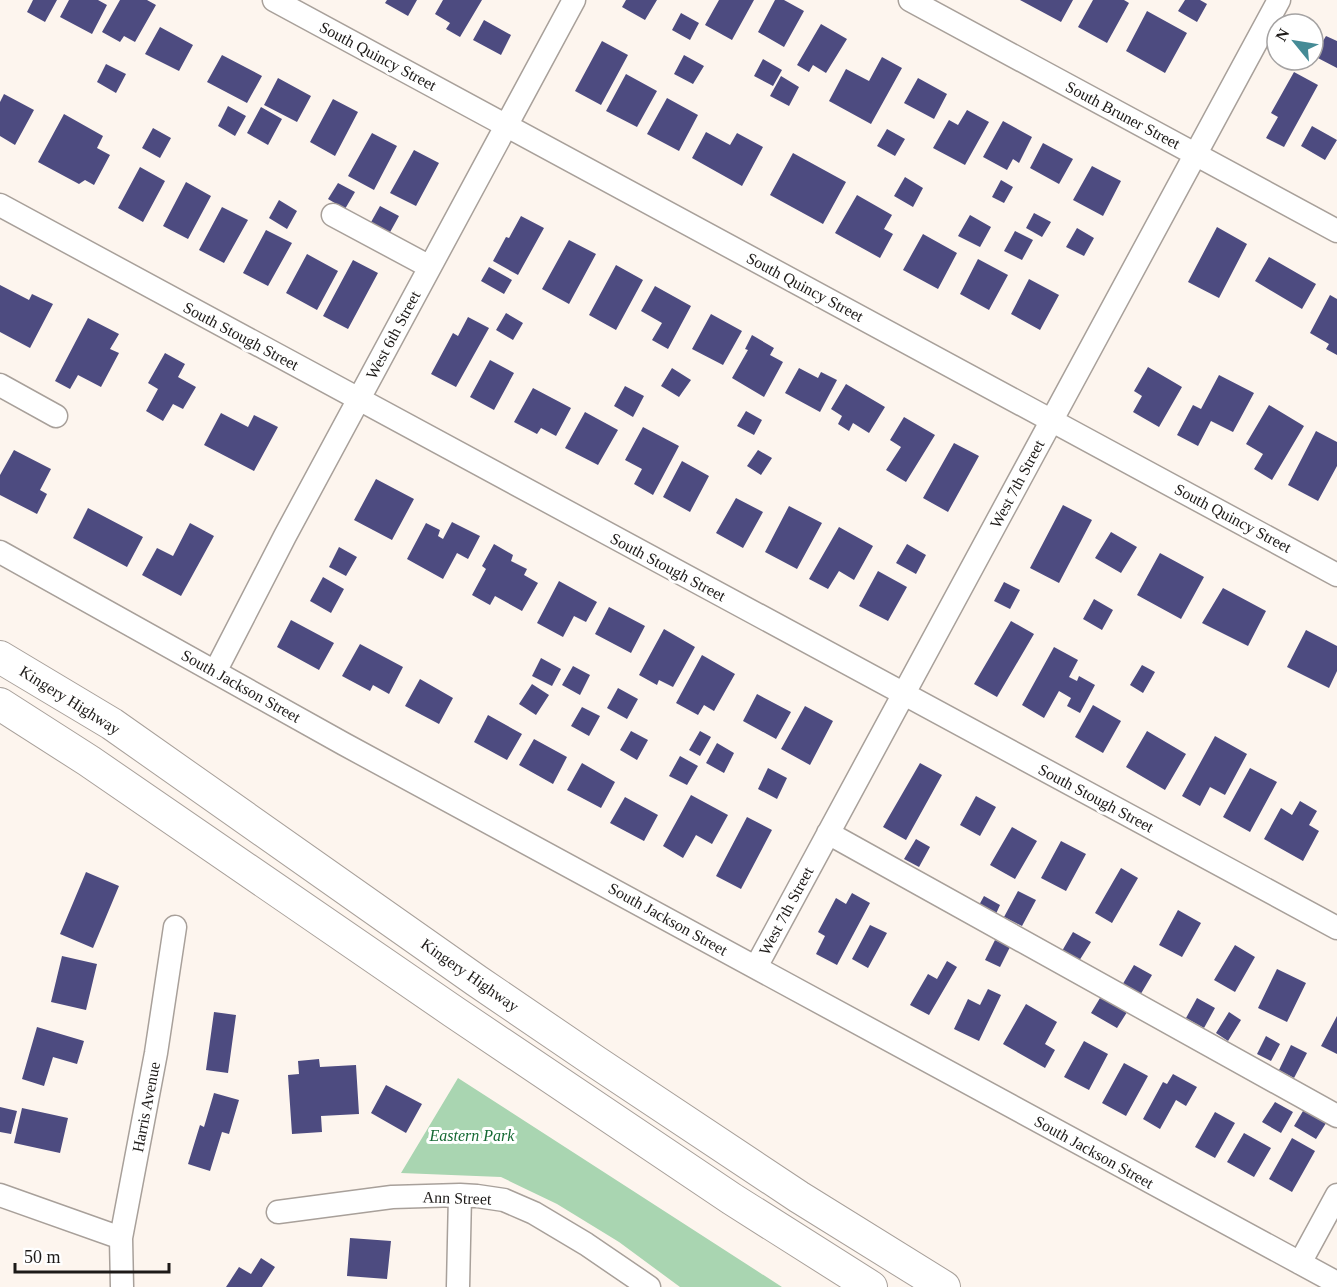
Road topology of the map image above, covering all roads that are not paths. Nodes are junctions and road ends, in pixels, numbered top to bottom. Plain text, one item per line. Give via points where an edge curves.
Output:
1 (274, 0) edge
2 (574, 0) edge
3 (910, 0) edge
4 (1279, 0) edge
5 (506, 126) junction
6 (1196, 154) junction
7 (0, 205) edge
8 (333, 215) dead end
9 (1337, 231) edge
10 (430, 267) junction
11 (0, 385) edge
12 (358, 399) junction
13 (56, 416) dead end
14 (1052, 420) junction
15 (0, 552) edge
16 (1337, 575) edge
17 (0, 657) edge
18 (216, 672) junction
19 (904, 694) junction
20 (0, 704) edge
21 (828, 834) junction
22 (175, 927) dead end
23 (1337, 928) edge
24 (756, 967) junction
25 (1337, 1116) edge
26 (0, 1195) edge
27 (460, 1195) junction
28 (1337, 1195) edge
29 (278, 1212) dead end
30 (121, 1238) junction
31 (1300, 1263) junction
32 (1337, 1283) edge
33 (122, 1287) edge
34 (458, 1287) edge
35 (648, 1287) edge
36 (871, 1287) edge
37 (944, 1287) edge

1 - 5 street, South Quincy Street
2 - 5 street, West 6th Street
3 - 6 street, South Bruner Street
4 - 6 street, West 7th Street
5 - 10 street, West 6th Street
5 - 14 street, South Quincy Street
6 - 9 street, South Bruner Street
6 - 14 street, West 7th Street
7 - 12 street, South Stough Street
8 - 10 street
10 - 12 street, West 6th Street
11 - 13 street
12 - 18 street, West 6th Street
12 - 19 street, South Stough Street
14 - 16 street, South Quincy Street
14 - 19 street, West 7th Street
15 - 18 street, South Jackson Street
17 - 37 highway, Kingery Highway via 112,724 596,1062 799,1197
18 - 24 street, South Jackson Street
19 - 21 street, West 7th Street
19 - 23 street, South Stough Street
20 - 36 highway via 712,1186
21 - 24 street, West 7th Street
21 - 25 street
22 - 30 street, Harris Avenue
24 - 31 street, South Jackson Street
26 - 30 street
27 - 29 street, Ann Street via 392,1197
27 - 34 street
27 - 35 street, Ann Street via 504,1200 534,1213
28 - 31 street
30 - 33 street, Harris Avenue
31 - 32 street, South Jackson Street

